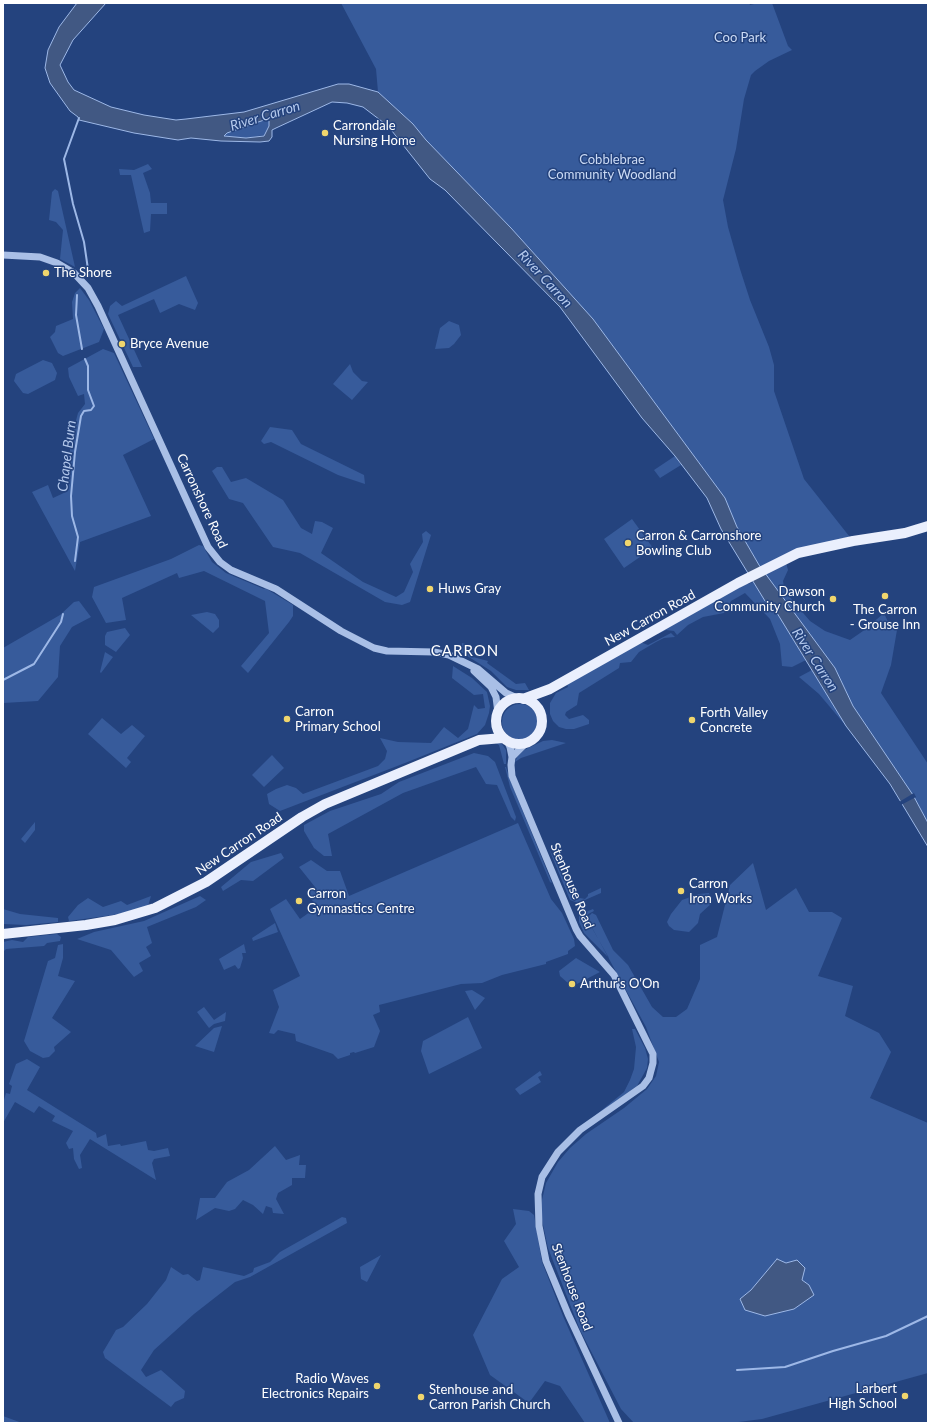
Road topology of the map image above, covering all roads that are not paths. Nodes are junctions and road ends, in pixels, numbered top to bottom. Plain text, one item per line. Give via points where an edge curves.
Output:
1 (3, 254) edge
2 (926, 526) edge
3 (466, 664) junction
4 (550, 689) junction
5 (521, 699) junction
6 (540, 712) junction
7 (497, 716) junction
8 (505, 739) junction
9 (479, 740) junction
10 (526, 743) junction
11 (512, 757) junction
12 (3, 934) edge
13 (619, 1423) edge

1 - 3 street, Carronshore Road via 40,257 57,263 74,273 88,288 208,547 220,562 231,570 276,589 341,631 374,648 387,651 441,653
2 - 4 main road, New Carron Road via 905,533 798,553 738,583
3 - 5 street, Carronshore Road via 489,677 506,693
3 - 7 street, Carronshore Road via 491,687 496,697
4 - 5 main road, New Carron Road
4 - 6 main road
5 - 6 main road via 533,703
5 - 7 main road via 509,701
6 - 10 main road via 540,731 534,739
7 - 8 main road via 497,726
7 - 9 main road, New Carron Road via 493,727
8 - 9 main road, New Carron Road
8 - 10 main road via 513,743
8 - 11 street, Stenhouse Road
9 - 12 main road, New Carron Road via 311,811 206,882 155,908 86,926
10 - 11 street
11 - 13 street, Stenhouse Road via 512,776 576,929 614,975 653,1054 649,1078 637,1090 580,1130 558,1152 542,1177 538,1194 539,1226 546,1261

